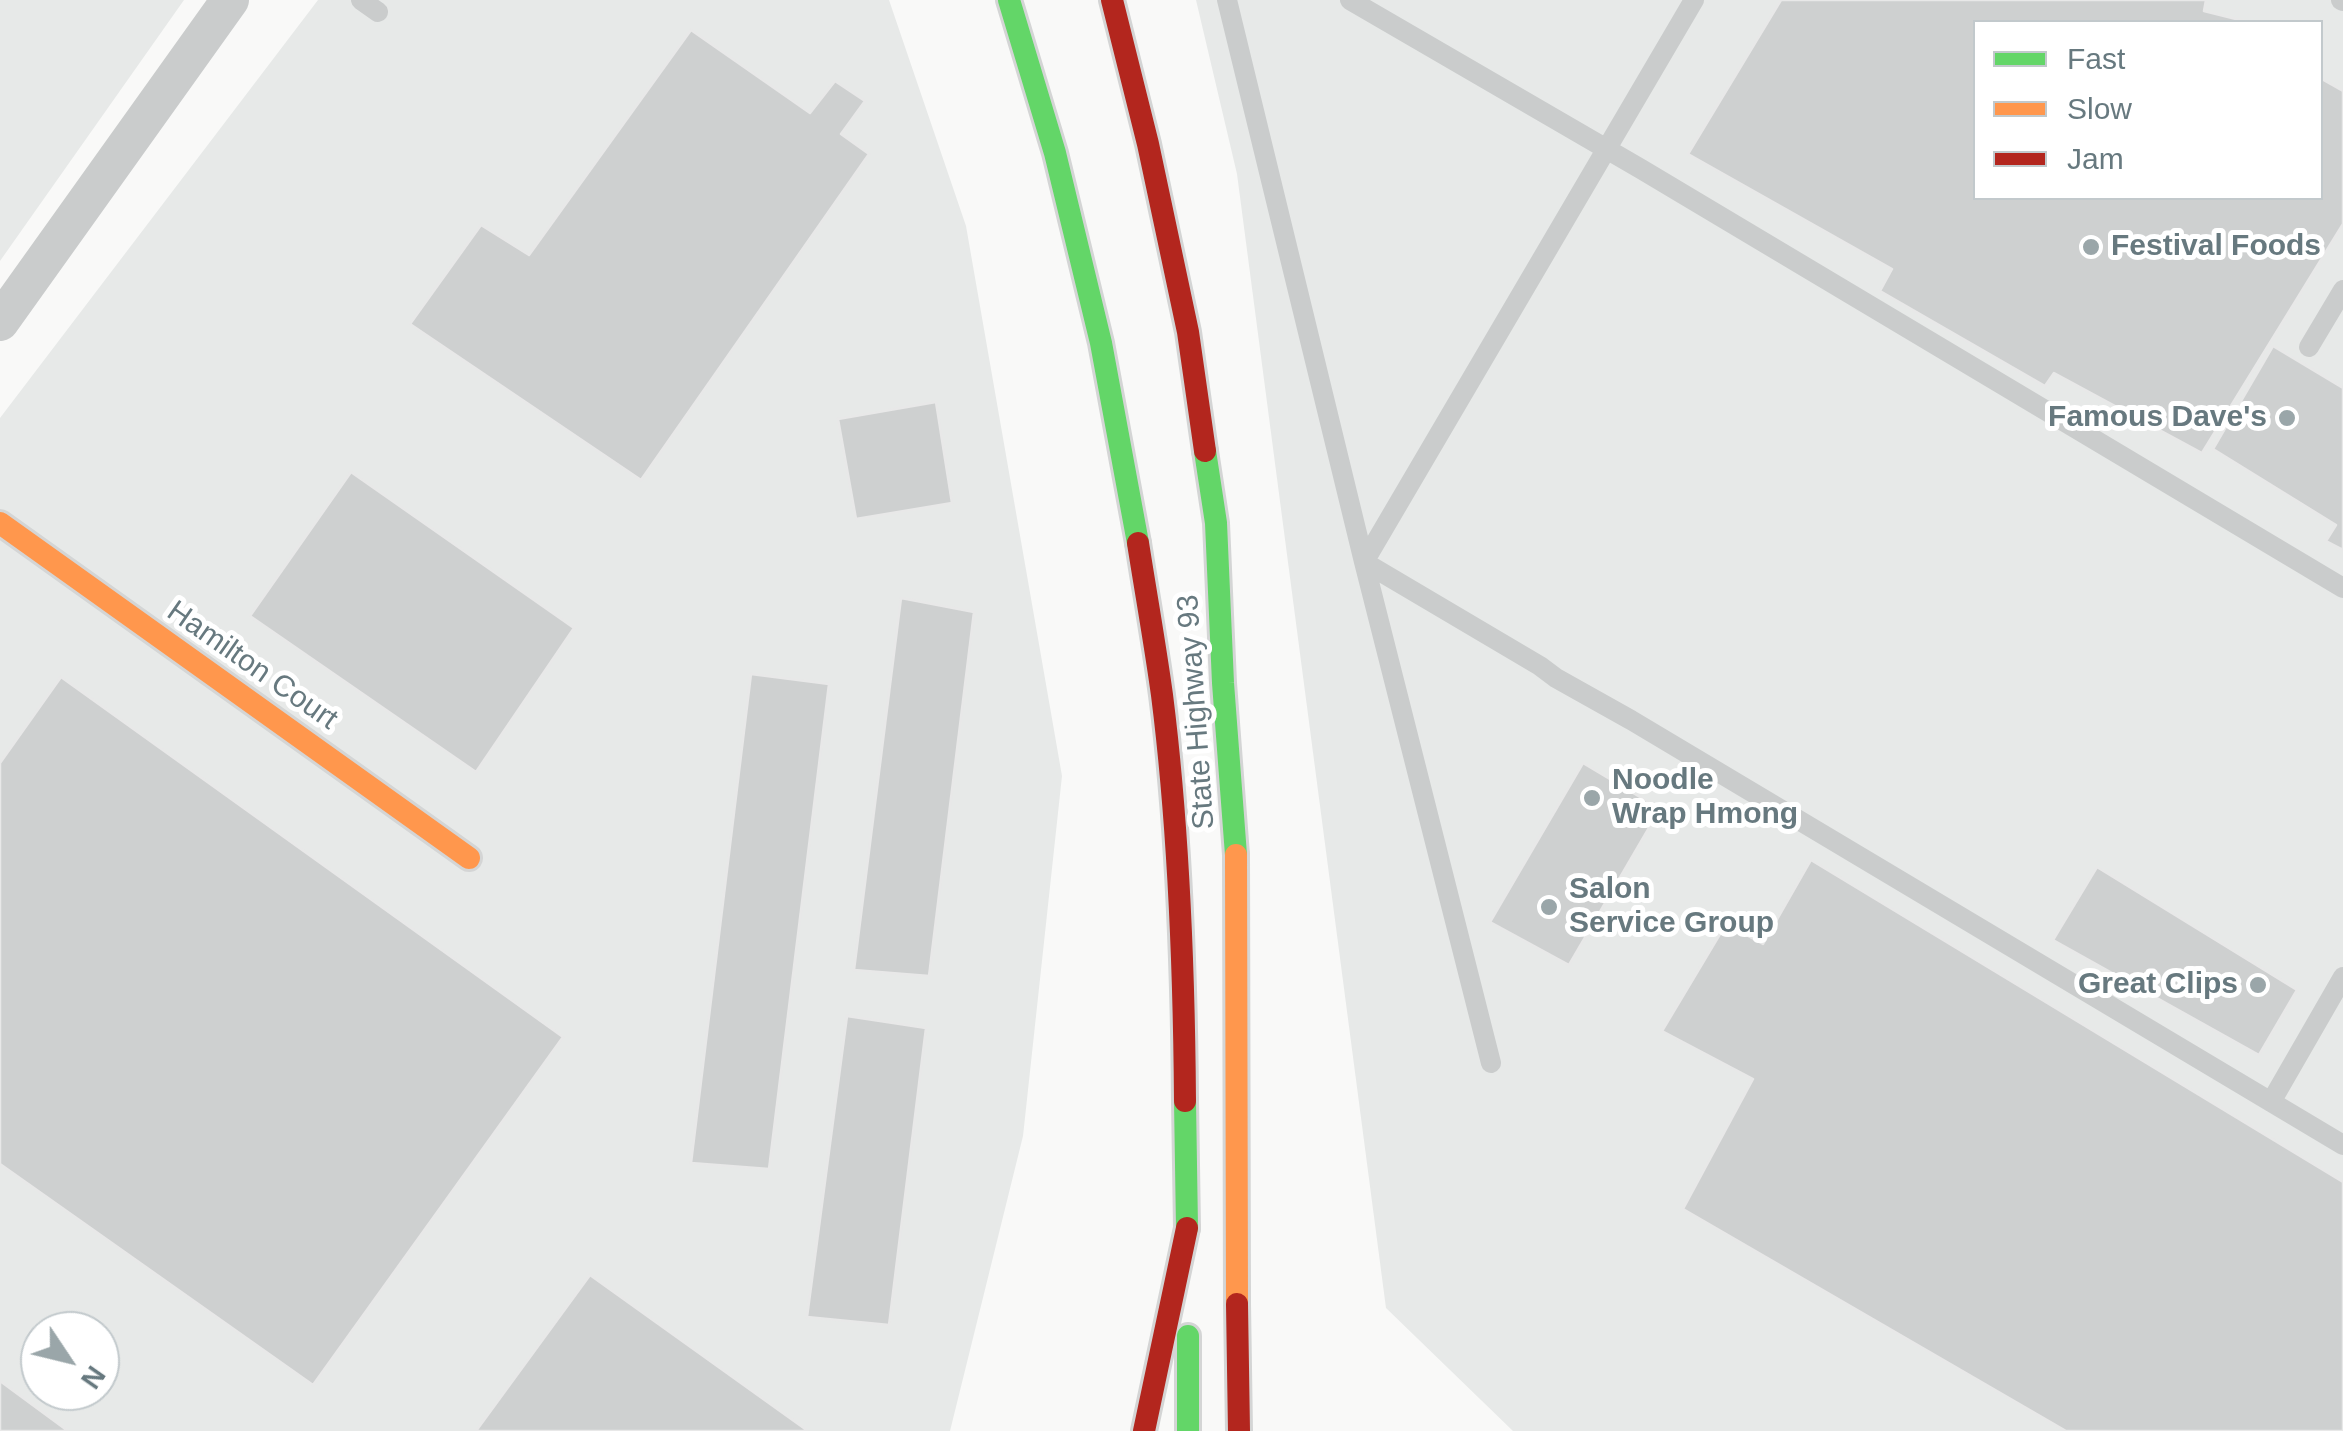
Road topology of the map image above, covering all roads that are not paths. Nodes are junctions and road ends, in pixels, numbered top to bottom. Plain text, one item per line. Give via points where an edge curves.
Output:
1 (230, 0) edge
2 (1009, 0) edge
3 (1112, 0) edge
4 (1227, 0) edge
5 (1350, 0) edge
6 (1694, 0) edge
7 (1607, 148) junction
8 (2343, 290) edge
9 (0, 322) edge
10 (2310, 347) dead end
11 (0, 524) edge
12 (1364, 562) junction
13 (2343, 588) edge
14 (469, 858) dead end
15 (2343, 977) edge
16 (1492, 1062) dead end
17 (2270, 1102) junction
18 (2343, 1145) edge
19 (1188, 1228) junction
20 (1144, 1431) edge
21 (1188, 1431) edge
22 (1239, 1431) edge

1 - 9 street
2 - 19 main road, State Highway 93 via 1101,342 1162,698 1181,944
3 - 22 main road, State Highway 93 via 1188,332 1216,523 1237,868
4 - 12 lane
5 - 7 lane
6 - 7 lane
7 - 12 lane
7 - 13 lane
8 - 10 lane
11 - 14 main road, Hamilton Court
12 - 16 lane
12 - 17 lane
15 - 17 lane
17 - 18 lane
19 - 20 main road
19 - 21 main road

